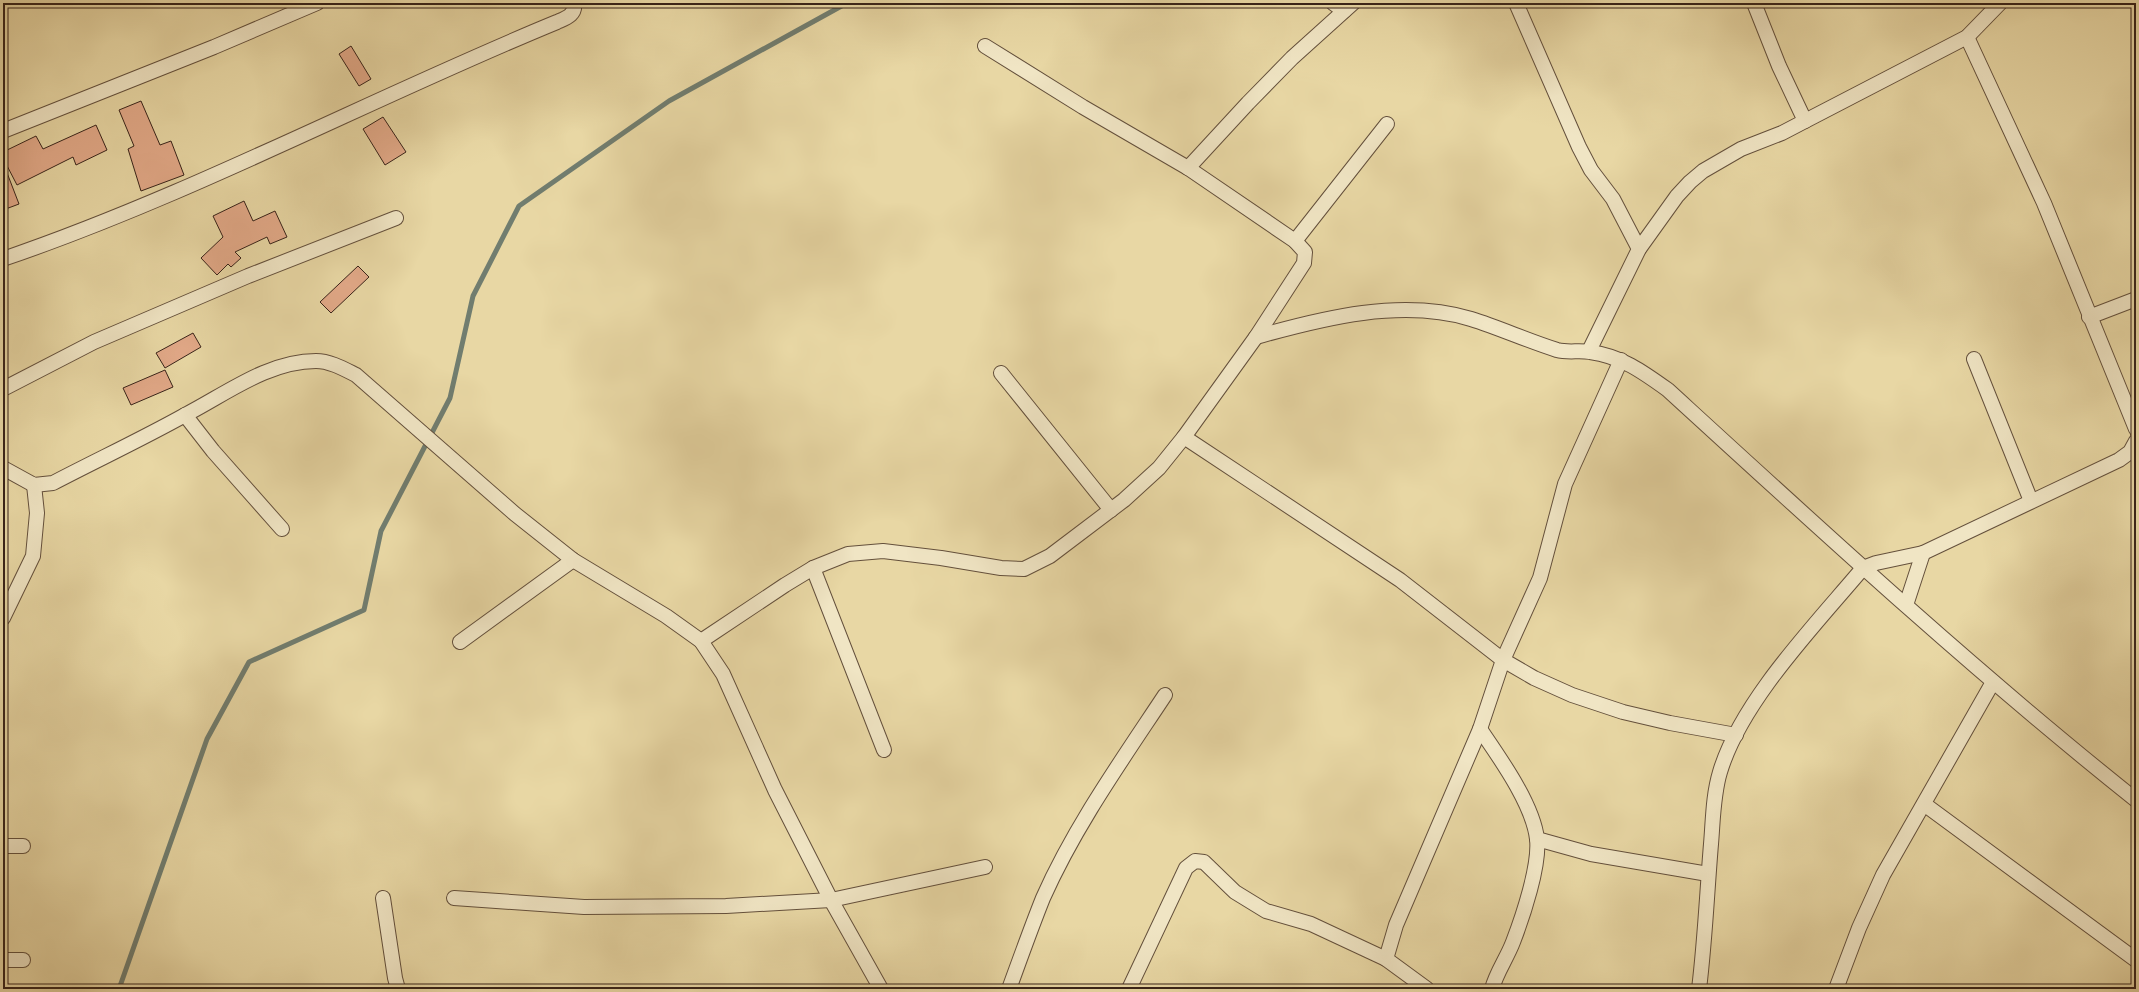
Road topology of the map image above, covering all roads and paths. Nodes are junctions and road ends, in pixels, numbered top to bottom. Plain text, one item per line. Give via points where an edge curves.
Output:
1 (317, 3) edge
2 (574, 3) edge
3 (1516, 3) edge
4 (1754, 3) edge
5 (2000, 3) edge
6 (1343, 6) edge
7 (1967, 37) junction
8 (985, 46) dead end
9 (1805, 122) junction
10 (1387, 124) dead end
11 (3, 131) edge
12 (1188, 168) junction
13 (396, 218) dead end
14 (1295, 241) junction
15 (1639, 249) junction
16 (3, 259) edge
17 (2136, 299) edge
18 (2089, 317) junction
19 (1256, 337) junction
20 (1589, 351) junction
21 (1974, 359) dead end
22 (1621, 360) junction
23 (1001, 373) dead end
24 (3, 389) edge
25 (185, 415) junction
26 (2136, 429) edge
27 (1184, 437) junction
28 (2136, 441) edge
29 (3, 468) edge
30 (34, 485) junction
31 (2031, 501) junction
32 (1111, 510) junction
33 (282, 529) dead end
34 (1922, 553) junction
35 (573, 560) junction
36 (813, 568) junction
37 (1863, 568) junction
38 (1906, 605) junction
39 (3, 618) edge
40 (701, 641) junction
41 (460, 642) dead end
42 (1503, 660) junction
43 (1993, 682) junction
44 (1165, 695) dead end
45 (1480, 729) junction
46 (1736, 735) junction
47 (884, 750) dead end
48 (2136, 800) edge
49 (1924, 804) junction
50 (1537, 839) junction
51 (3, 846) edge
52 (24, 846) dead end
53 (986, 868) dead end
54 (1708, 874) junction
55 (384, 898) dead end
56 (454, 898) dead end
57 (831, 900) junction
58 (1386, 958) junction
59 (3, 960) edge
60 (23, 960) dead end
61 (2136, 960) edge
62 (398, 989) edge
63 (881, 989) edge
64 (1009, 989) edge
65 (1129, 989) edge
66 (1427, 989) edge
67 (1492, 989) edge
68 (1699, 989) edge
69 (1836, 989) edge

1 - 11 street
2 - 16 street via 575,8 570,16 557,22 445,69 141,207 68,237
3 - 15 street via 1579,147 1591,170 1614,199
4 - 9 street
5 - 7 street
6 - 12 street
7 - 9 street
7 - 18 street via 2044,203
8 - 12 street
9 - 15 street via 1741,149 1703,171 1677,196
10 - 14 street
12 - 14 street
13 - 24 street via 248,276 102,339
14 - 19 street via 1304,252 1304,263
15 - 20 street
17 - 18 street
18 - 26 street
19 - 20 street via 1320,319 1404,311 1471,319 1561,351
19 - 27 street
20 - 22 street
21 - 31 street
22 - 37 street via 1634,365 1668,390
22 - 42 street via 1564,484 1540,578
23 - 32 street
25 - 30 street via 53,483
25 - 33 street via 212,451
25 - 35 street via 252,378 282,366 317,361 343,368 366,383 515,514
27 - 32 street via 1159,468
27 - 42 street via 1400,580
28 - 31 street via 2130,452 2120,460
29 - 30 street
30 - 39 street via 36,513 33,556
31 - 34 street
32 - 36 street via 1050,556 1024,569 882,551 848,554
34 - 37 street
34 - 38 street
35 - 40 street via 666,616
35 - 41 street
36 - 40 street
36 - 47 street
37 - 38 street
37 - 46 street via 1779,670 1752,706
38 - 43 street
40 - 57 street via 726,680 775,790
42 - 45 street
42 - 46 street via 1534,678 1572,695 1623,712
43 - 48 street
43 - 49 street
44 - 64 street via 1092,806 1044,897
45 - 50 street via 1532,817
45 - 58 street via 1396,925
46 - 54 street via 1720,772
49 - 61 street
49 - 69 street via 1883,875
50 - 54 street via 1591,854
50 - 67 street via 1528,900 1513,943
51 - 52 street
53 - 57 street
54 - 68 street
55 - 62 street
56 - 57 street via 584,907 726,906
57 - 63 street
58 - 65 street via 1311,924 1266,911 1235,892 1204,862 1195,861 1186,868
58 - 66 street
59 - 60 street

